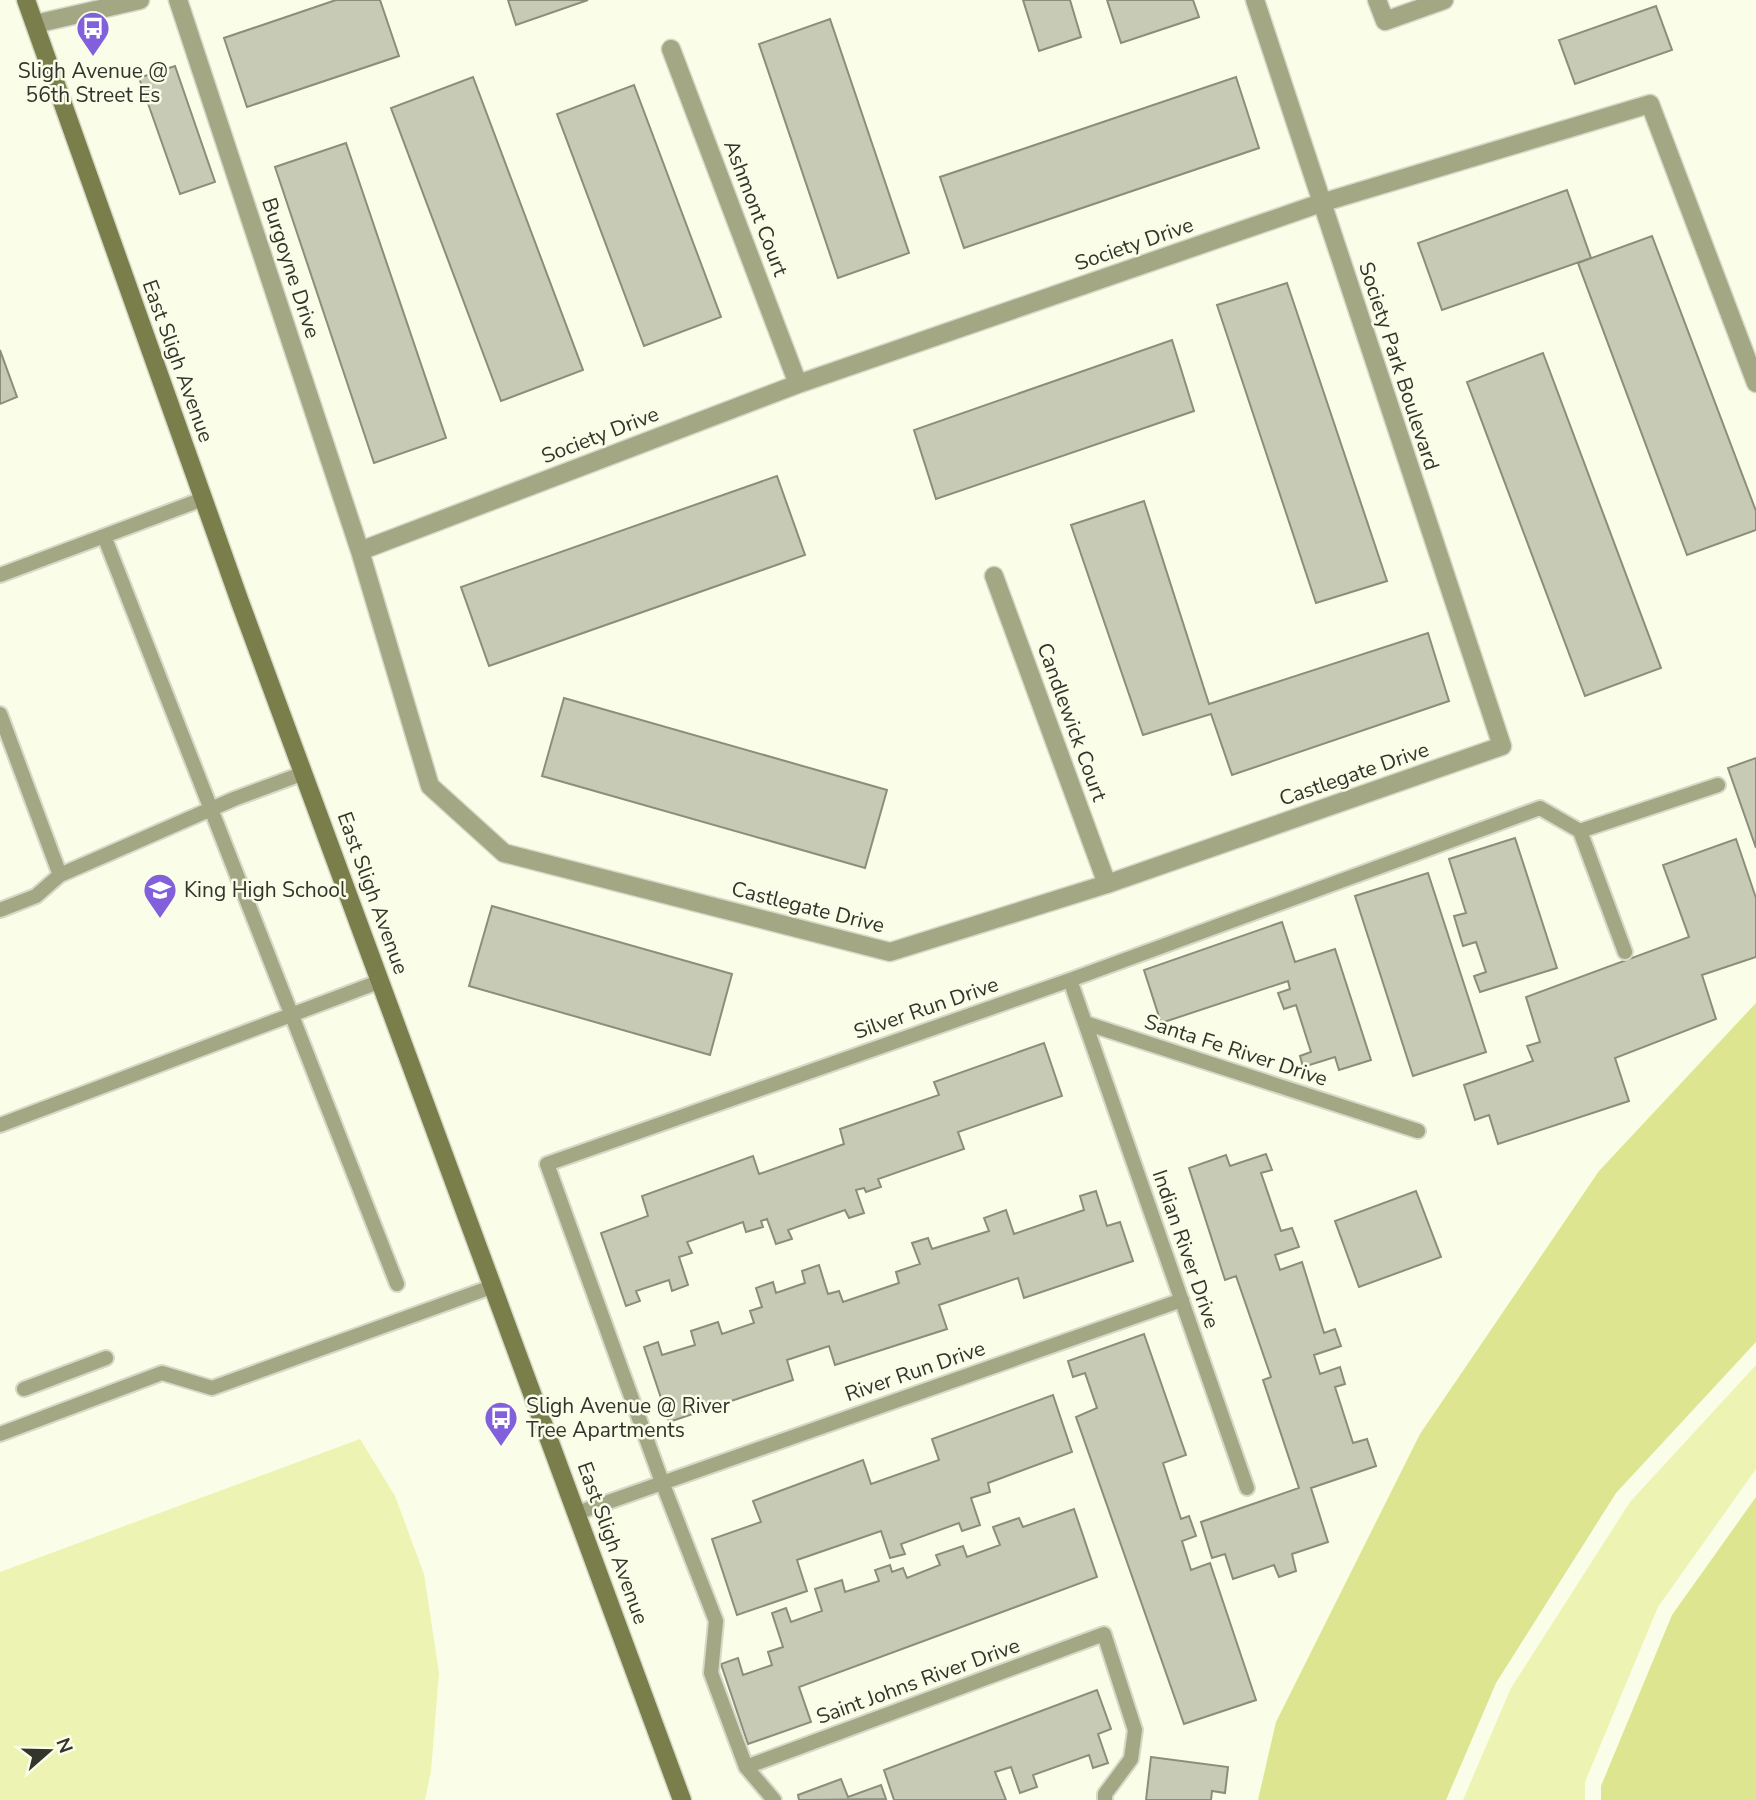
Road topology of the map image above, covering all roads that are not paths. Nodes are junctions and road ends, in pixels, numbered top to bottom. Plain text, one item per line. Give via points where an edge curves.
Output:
1 (26, 0) edge
2 (140, 0) edge
3 (178, 0) edge
4 (1255, 0) edge
5 (1377, 0) edge
6 (1444, 0) edge
7 (35, 24) junction
8 (671, 49) dead end
9 (1321, 203) junction
10 (1756, 383) edge
11 (798, 384) junction
12 (204, 499) junction
13 (104, 536) junction
14 (360, 551) junction
15 (0, 575) edge
16 (994, 576) dead end
17 (0, 714) edge
18 (1502, 746) joint
19 (304, 773) junction
20 (1718, 785) dead end
21 (211, 809) junction
22 (1580, 831) junction
23 (60, 875) junction
24 (1107, 884) junction
25 (0, 910) edge
26 (1625, 952) dead end
27 (1070, 980) junction
28 (381, 981) junction
29 (292, 1015) junction
30 (1086, 1023) junction
31 (0, 1125) edge
32 (1418, 1130) dead end
33 (397, 1284) dead end
34 (494, 1286) junction
35 (1182, 1300) junction
36 (106, 1358) dead end
37 (24, 1389) dead end
38 (0, 1434) edge
39 (662, 1482) junction
40 (1247, 1488) dead end
41 (577, 1513) junction
42 (746, 1767) junction
43 (682, 1800) edge
44 (774, 1800) edge
45 (1105, 1800) edge

1 - 7 street, East Sligh Avenue
2 - 7 street
3 - 14 street, Burgoyne Drive
4 - 9 street, Society Park Boulevard
5 - 6 street via 1385,21
7 - 12 street, East Sligh Avenue
8 - 11 street, Ashmont Court
9 - 10 street, Society Drive via 1650,104
9 - 11 street, Society Drive
9 - 18 street, Society Park Boulevard
11 - 14 street, Society Drive
12 - 13 lane
12 - 19 street, East Sligh Avenue
13 - 15 lane
13 - 21 lane
14 - 24 street, Castlegate Drive via 430,786 504,853 890,952
16 - 24 street, Candlewick Court
17 - 23 lane
18 - 24 street, Castlegate Drive
19 - 21 lane
19 - 28 street, East Sligh Avenue
20 - 22 lane
21 - 23 lane
21 - 29 lane
22 - 26 lane
22 - 27 lane, Silver Run Drive via 1540,808
23 - 25 lane via 36,897
27 - 30 lane
27 - 39 lane, Silver Run Drive via 547,1164
28 - 29 lane
28 - 34 street, East Sligh Avenue
29 - 31 lane
29 - 33 lane
30 - 32 lane, Santa Fe River Drive
30 - 35 lane, Indian River Drive
34 - 38 lane via 212,1388 162,1373
34 - 41 street, East Sligh Avenue
35 - 39 lane, River Run Drive
35 - 40 lane, Indian River Drive
36 - 37 lane
39 - 41 lane
39 - 42 lane via 716,1621 711,1674
41 - 43 street, East Sligh Avenue
42 - 44 lane
42 - 45 lane, Saint Johns River Drive via 1104,1634 1135,1730 1131,1759

